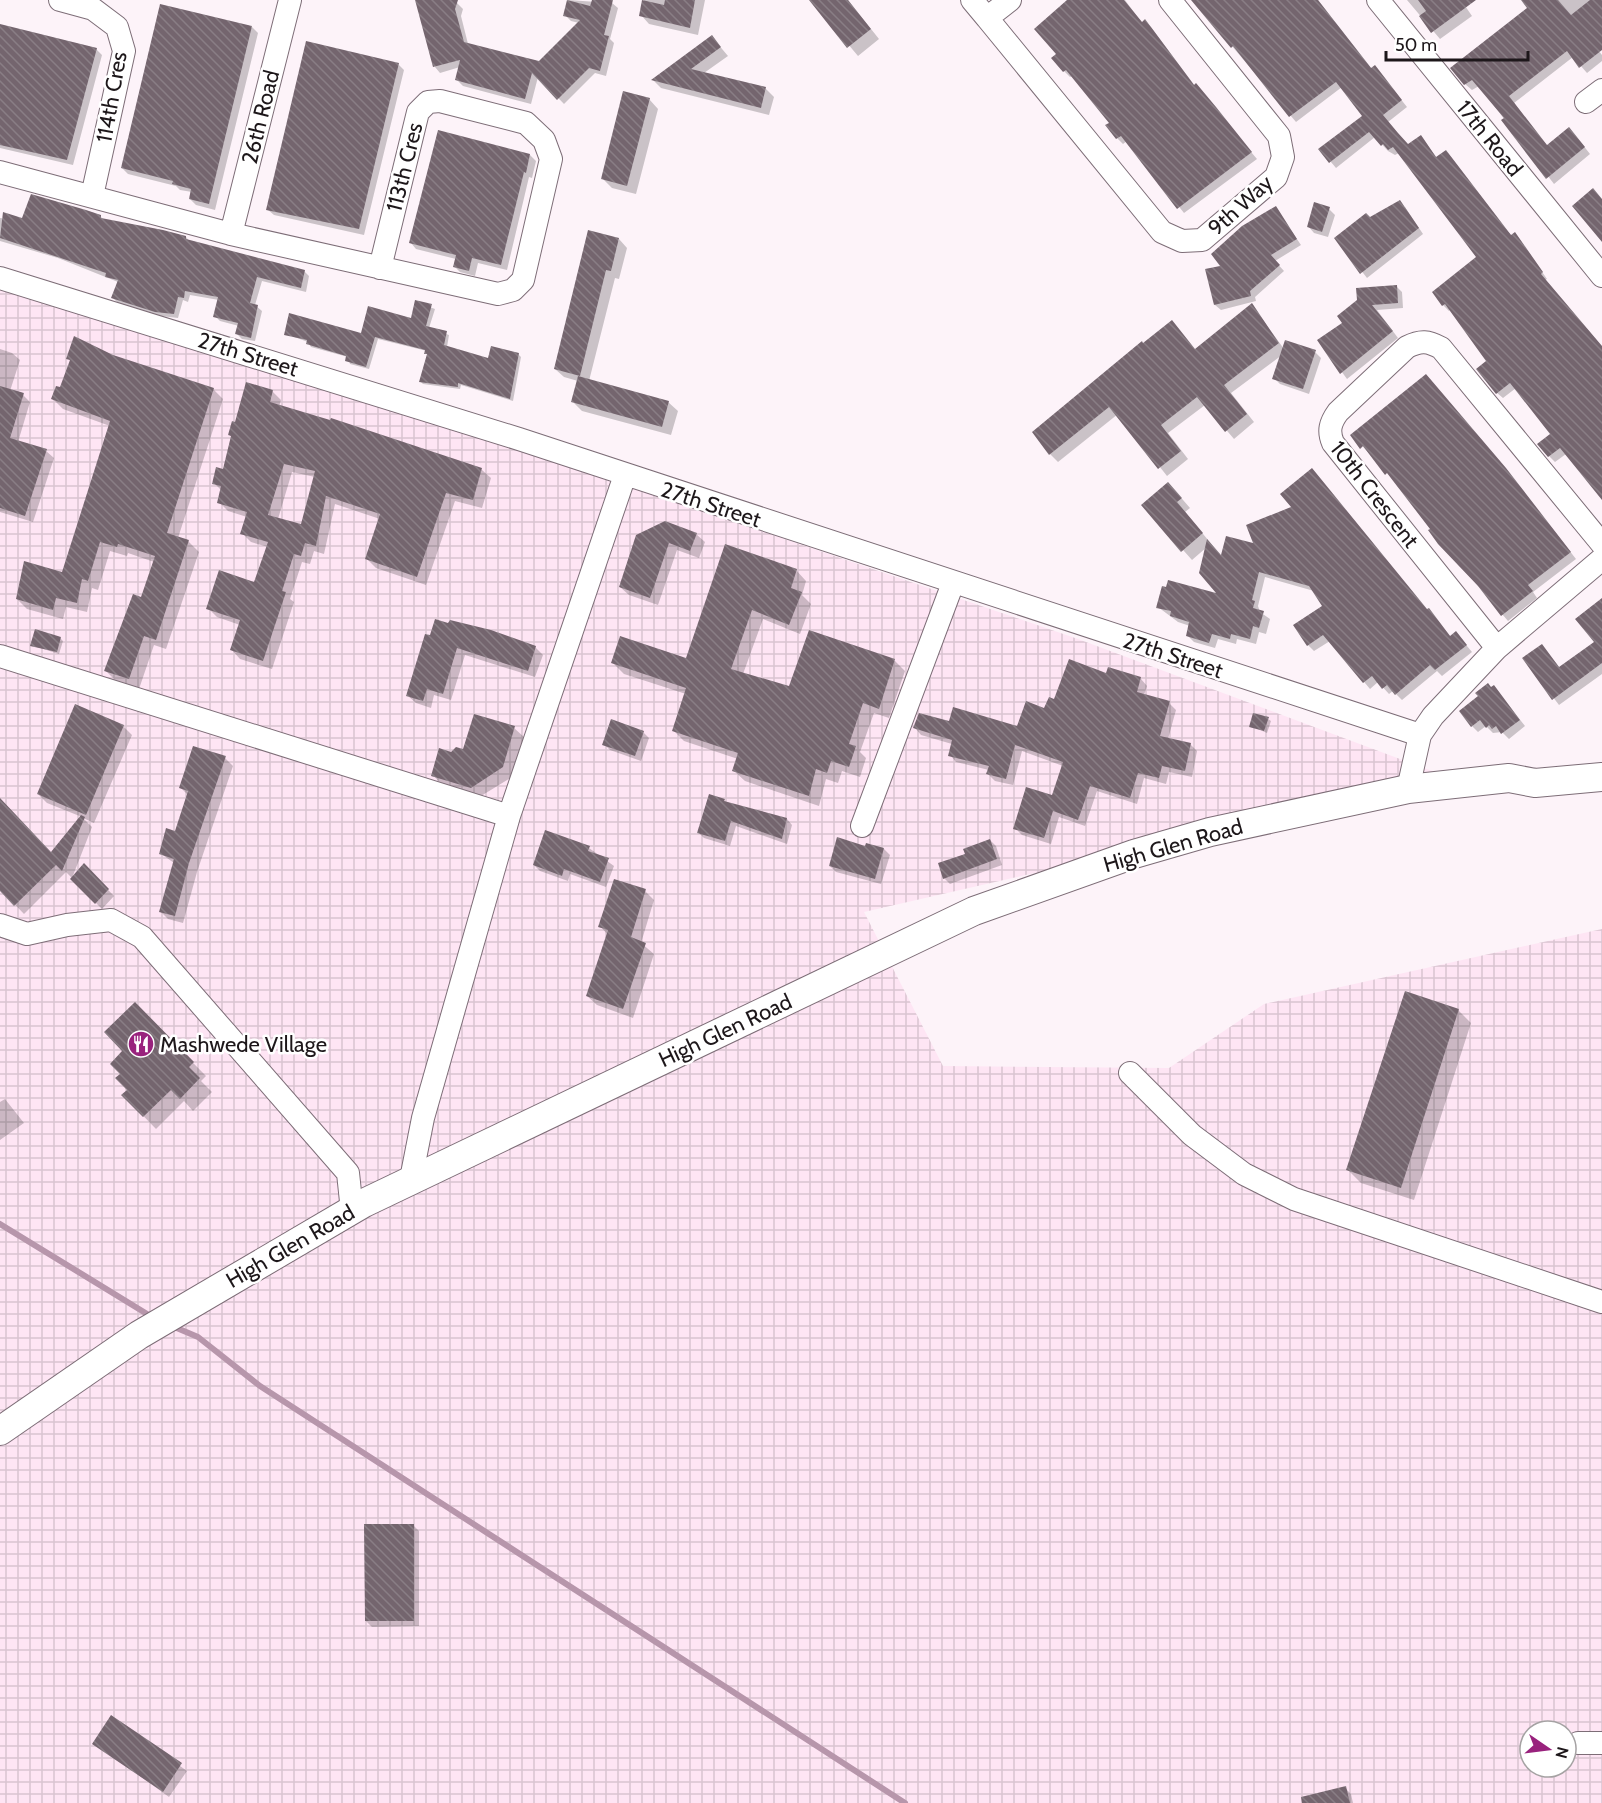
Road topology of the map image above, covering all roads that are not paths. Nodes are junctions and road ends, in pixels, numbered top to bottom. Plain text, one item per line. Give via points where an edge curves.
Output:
1 (60, 0) edge
2 (290, 0) edge
3 (972, 0) edge
4 (1010, 0) edge
5 (1170, 0) edge
6 (1378, 0) edge
7 (987, 18) junction
8 (0, 172) edge
9 (92, 196) junction
10 (231, 234) junction
11 (380, 268) junction
12 (1602, 276) edge
13 (0, 278) edge
14 (625, 475) junction
15 (1602, 544) edge
16 (1602, 559) edge
17 (953, 583) junction
18 (1497, 648) junction
19 (0, 656) edge
20 (1420, 735) junction
21 (1602, 759) edge
22 (1602, 777) edge
23 (1509, 778) junction
24 (1408, 789) junction
25 (509, 816) junction
26 (862, 826) dead end
27 (0, 925) edge
28 (1130, 1073) dead end
29 (411, 1179) junction
30 (352, 1211) junction
31 (1602, 1302) edge
32 (0, 1431) edge
33 (1578, 1743) dead end
34 (1602, 1743) edge

1 - 9 street, 114th Cres via 93,9 117,27 124,51
2 - 10 street, 26th Road
3 - 7 street, 9th Way
4 - 7 street
5 - 7 street, 9th Way via 1279,136 1283,157 1276,177 1202,240 1182,241 1162,232
6 - 12 street, 17th Road
8 - 9 street
9 - 10 street
10 - 11 street
11 - 11 street, 113th Cres via 498,294 513,290 523,280 551,159 544,140 526,123 440,100 428,102 418,112
13 - 14 street, 27th Street
14 - 17 street, 27th Street
14 - 25 street
15 - 18 street, 10th Crescent via 1441,348 1428,342 1407,347 1338,412 1331,421 1329,435 1333,443
16 - 18 street
17 - 20 street, 27th Street
17 - 26 street
18 - 20 street
19 - 25 street
20 - 24 street
21 - 23 main road, High Glen Road via 1546,764
22 - 23 main road, High Glen Road via 1534,783
23 - 24 main road, High Glen Road
24 - 29 main road, High Glen Road via 1199,835 1124,857 974,911
25 - 29 street via 423,1118
27 - 30 street via 27,934 111,920 142,937 348,1173
28 - 31 street via 1192,1135 1244,1174 1294,1199
29 - 30 main road, High Glen Road
30 - 32 main road, High Glen Road via 185,1306
33 - 34 street

